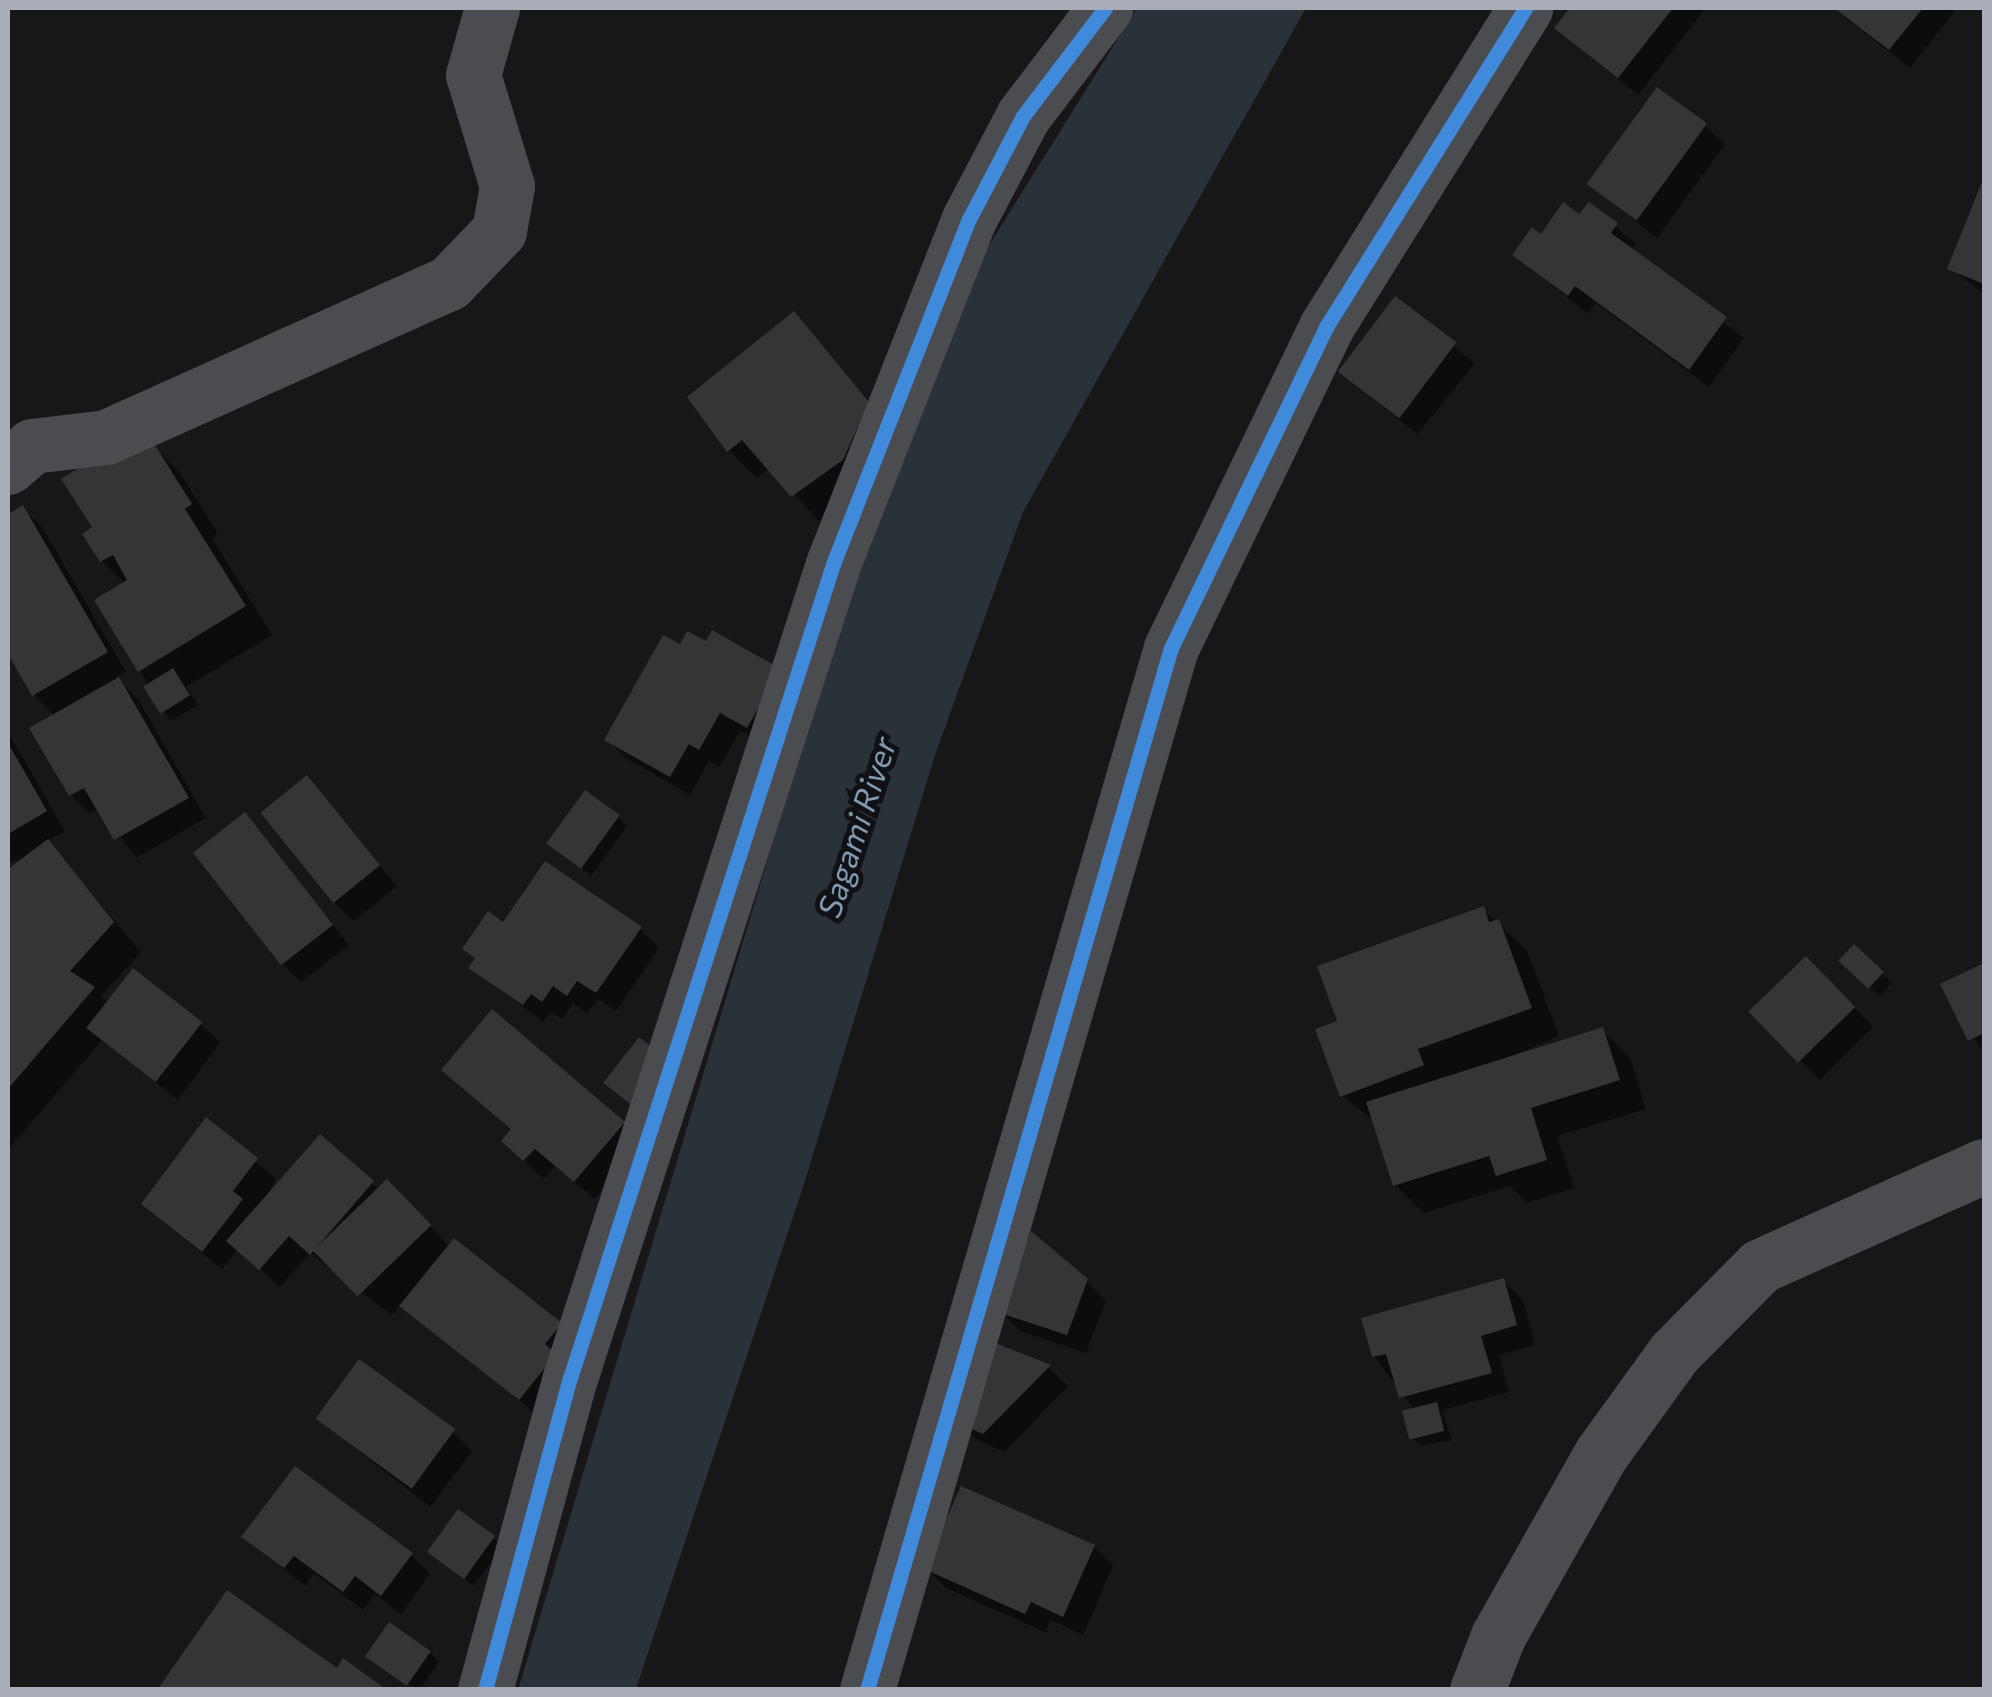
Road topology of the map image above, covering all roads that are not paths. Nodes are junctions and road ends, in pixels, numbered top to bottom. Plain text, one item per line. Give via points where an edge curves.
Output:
1 (492, 8) edge
2 (1105, 8) edge
3 (1526, 8) edge
4 (8, 466) edge
5 (1984, 1166) edge
6 (484, 1690) edge
7 (867, 1690) edge
8 (1477, 1690) edge

1 - 4 street via 473,75 506,186 504,201 499,231 449,283 106,437 32,446
2 - 6 street via 1023,116 969,219 833,564 570,1378
3 - 7 street via 1326,328 1171,648
5 - 8 street via 1760,1266 1674,1353 1601,1454 1498,1636

